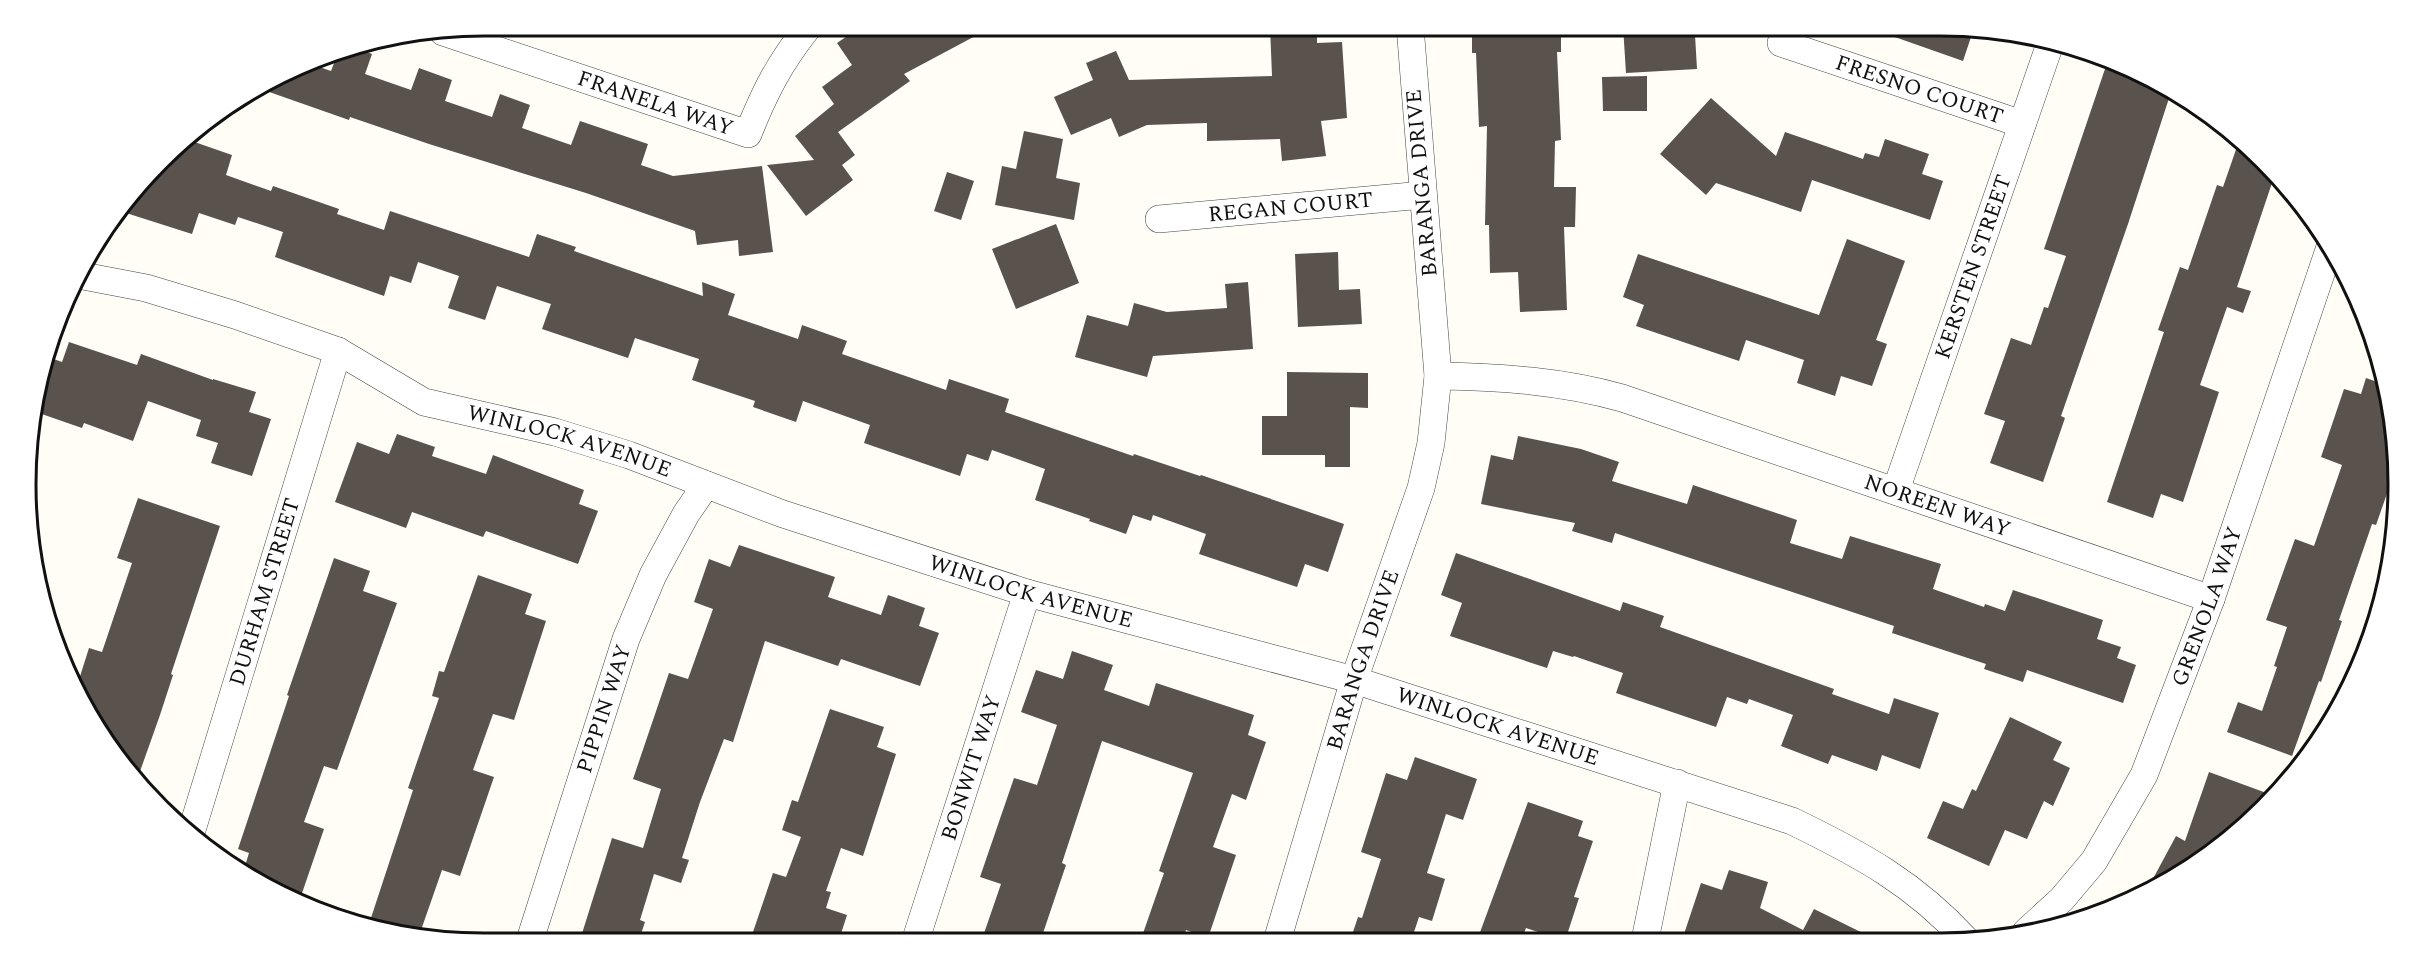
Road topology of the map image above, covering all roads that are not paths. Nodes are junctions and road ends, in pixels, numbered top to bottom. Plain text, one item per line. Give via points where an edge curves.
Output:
1 (801, 36) edge
2 (1411, 36) edge
3 (458, 37) edge
4 (1781, 43) dead end
5 (2048, 49) edge
6 (2022, 124) junction
7 (1423, 195) junction
8 (1159, 219) dead end
9 (2326, 258) edge
10 (87, 278) edge
11 (338, 351) junction
12 (1438, 376) junction
13 (706, 485) junction
14 (1896, 490) junction
15 (1027, 593) junction
16 (2211, 599) junction
17 (1354, 680) junction
18 (1677, 783) junction
19 (194, 826) edge
20 (2037, 922) edge
21 (1958, 932) edge
22 (532, 933) edge
23 (918, 933) edge
24 (1279, 933) edge
25 (1646, 933) edge

1 - 3 street, FRANELA WAY via 764,92 748,134
2 - 7 street, BARANGA DRIVE
4 - 6 street, FRESNO COURT
5 - 6 street, KERSTEN STREET
6 - 14 street, KERSTEN STREET
7 - 8 street, REGAN COURT
7 - 12 street, BARANGA DRIVE
9 - 16 street, GRENOLA WAY
10 - 11 street, WINLOCK AVENUE via 146,288
11 - 13 street, WINLOCK AVENUE via 424,402 555,432
11 - 19 street, DURHAM STREET
12 - 14 street, NOREEN WAY via 1498,377 1578,387 1664,411
12 - 17 street, BARANGA DRIVE via 1421,488
13 - 15 street, WINLOCK AVENUE
13 - 22 street, PIPPIN WAY via 653,575 627,639
14 - 16 street, NOREEN WAY
15 - 17 street, WINLOCK AVENUE
15 - 23 street, BONWIT WAY
16 - 20 street, GRENOLA WAY via 2144,775 2094,861
17 - 18 street, WINLOCK AVENUE
17 - 24 street, BARANGA DRIVE
18 - 21 street, WINLOCK AVENUE via 1792,821 1844,846 1894,876
18 - 25 street

